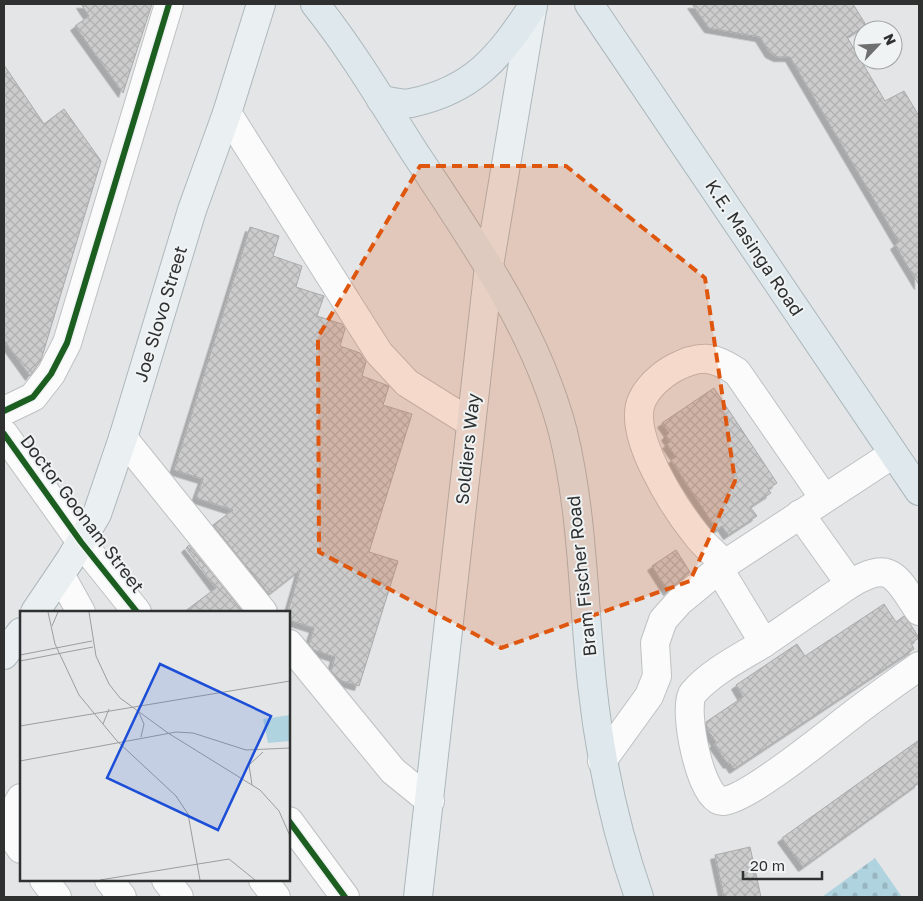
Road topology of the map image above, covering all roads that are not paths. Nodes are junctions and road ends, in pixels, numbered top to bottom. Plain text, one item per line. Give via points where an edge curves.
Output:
1 (169, 4) edge
2 (261, 4) edge
3 (315, 4) edge
4 (589, 4) edge
5 (533, 5) edge
6 (381, 100) junction
7 (227, 113) junction
8 (488, 266) junction
9 (4, 411) edge
10 (471, 423) junction
11 (4, 434) edge
12 (123, 438) junction
13 (893, 454) junction
14 (917, 484) edge
15 (824, 498) junction
16 (800, 514) junction
17 (81, 542) junction
18 (722, 567) junction
19 (61, 576) junction
20 (850, 584) junction
21 (36, 611) edge
22 (80, 611) edge
23 (136, 611) edge
24 (262, 611) edge
25 (919, 611) edge
26 (20, 633) edge
27 (764, 642) junction
28 (290, 645) edge
29 (4, 655) edge
30 (919, 666) edge
31 (602, 761) junction
32 (20, 800) edge
33 (430, 802) junction
34 (290, 821) edge
35 (4, 827) edge
36 (20, 848) edge
37 (45, 881) edge
38 (110, 881) edge
39 (167, 881) edge
40 (264, 881) edge
41 (57, 897) edge
42 (122, 897) edge
43 (179, 897) edge
44 (276, 897) edge
45 (345, 897) edge
46 (418, 897) edge
47 (639, 897) edge

1 - 9 street via 67,343 51,374 33,397
2 - 7 main road, Joe Slovo Street
3 - 6 highway, Bram Fischer Road
4 - 13 highway, K.E. Masinga Road
5 - 6 highway via 507,46 471,79 445,92 410,103
5 - 8 main road, Soldiers Way
6 - 8 highway, Bram Fischer Road
7 - 10 street via 379,353 407,383
7 - 12 main road, Joe Slovo Street via 192,210
8 - 10 main road, Soldiers Way
8 - 31 highway, Bram Fischer Road via 518,317 546,383 562,432 574,493
10 - 33 main road, Soldiers Way
11 - 17 street, Doctor Goonam Street
12 - 17 main road, Joe Slovo Street via 97,514
12 - 24 street
13 - 14 highway, K.E. Masinga Road
13 - 15 street
15 - 16 street
15 - 18 street via 737,372 722,362 707,359 691,359 670,371 652,385 641,401 638,425 646,454 698,537
16 - 18 street
16 - 20 street
17 - 19 main road, Joe Slovo Street
17 - 23 street, Doctor Goonam Street
18 - 27 street
18 - 31 street via 679,602 663,620 655,643 657,676 649,696
19 - 21 main road, Joe Slovo Street
19 - 22 street
20 - 25 street via 869,573 891,574
20 - 27 street
26 - 29 main road
27 - 30 street via 716,674 692,693 689,700 701,773 715,799 723,801 740,795 770,777
28 - 33 street via 392,772
31 - 47 highway, Bram Fischer Road via 619,836
32 - 35 street
33 - 46 main road, Soldiers Way
34 - 45 street
35 - 36 street
37 - 41 street
38 - 42 street
39 - 43 street
40 - 44 street

